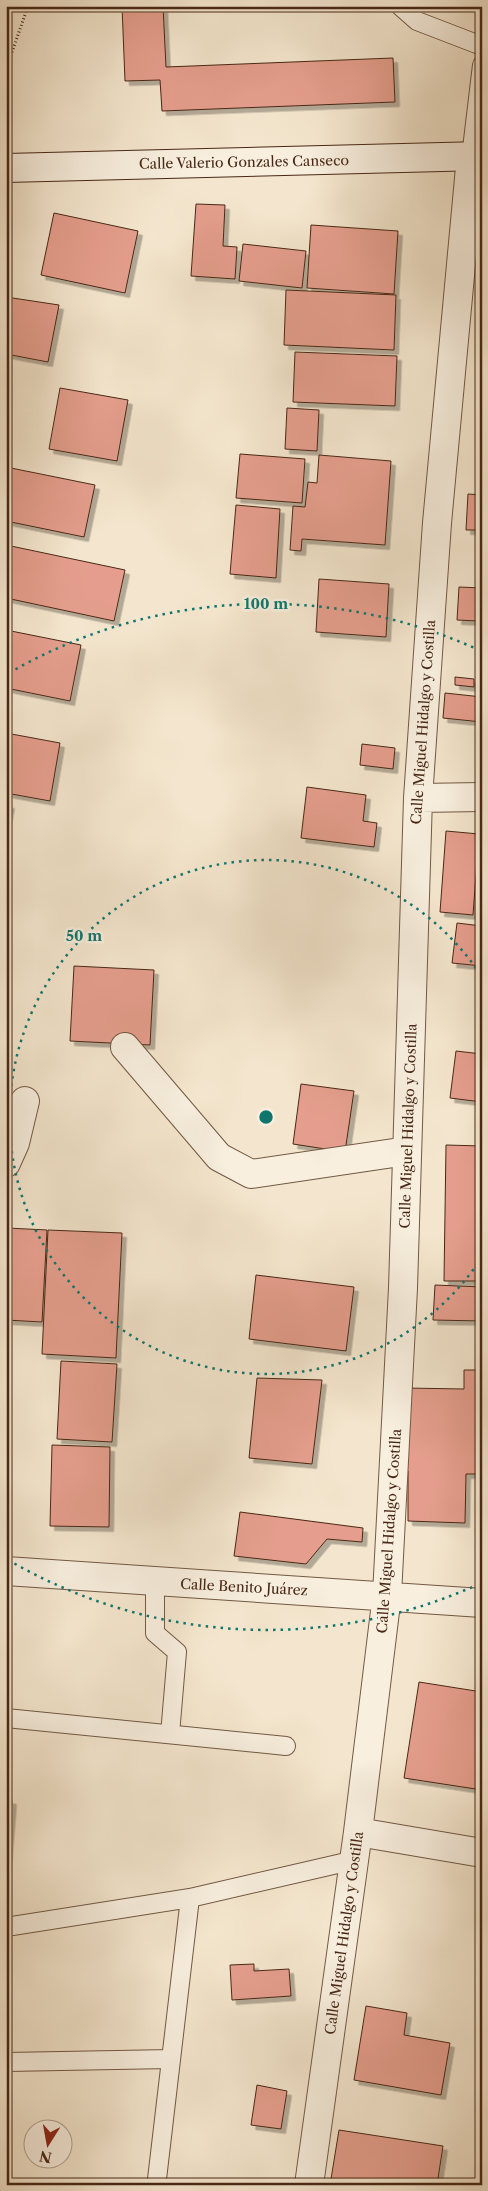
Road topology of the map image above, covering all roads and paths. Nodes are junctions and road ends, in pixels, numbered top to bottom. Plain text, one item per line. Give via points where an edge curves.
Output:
1 (28, 6) edge
2 (400, 6) edge
3 (482, 46) edge
4 (482, 66) edge
5 (6, 76) edge
6 (476, 156) edge
7 (6, 168) edge
8 (482, 797) edge
9 (418, 798) junction
10 (125, 1047) dead end
11 (26, 1101) dead end
12 (407, 1151) junction
13 (6, 1163) edge
14 (6, 1571) edge
15 (155, 1582) junction
16 (387, 1595) junction
17 (482, 1602) edge
18 (6, 1718) edge
19 (170, 1734) junction
20 (286, 1746) dead end
21 (358, 1832) junction
22 (482, 1853) edge
23 (355, 1860) junction
24 (190, 1898) junction
25 (6, 1927) edge
26 (171, 2059) junction
27 (6, 2062) edge
28 (157, 2179) dead end
29 (309, 2185) edge

1 - 5 path
2 - 3 lane via 418,21
4 - 6 lane, Calle Miguel Hidalgo y Costilla
6 - 7 street, Calle Valerio Gonzales Canseco
6 - 9 street, Calle Miguel Hidalgo y Costilla via 437,523
8 - 9 street
9 - 12 street, Calle Miguel Hidalgo y Costilla
10 - 12 street via 219,1157 251,1174
11 - 13 street
12 - 16 street, Calle Miguel Hidalgo y Costilla
14 - 15 street, Calle Benito Juárez
15 - 16 street, Calle Benito Juárez
15 - 19 lane via 155,1633 177,1652
16 - 17 street, Calle Benito Juárez
16 - 21 street, Calle Miguel Hidalgo y Costilla
18 - 19 lane
19 - 20 lane
21 - 22 street
21 - 23 street, Calle Miguel Hidalgo y Costilla
23 - 24 lane
23 - 29 street, Calle Miguel Hidalgo y Costilla
24 - 25 lane
24 - 26 lane
26 - 27 lane
26 - 28 lane

